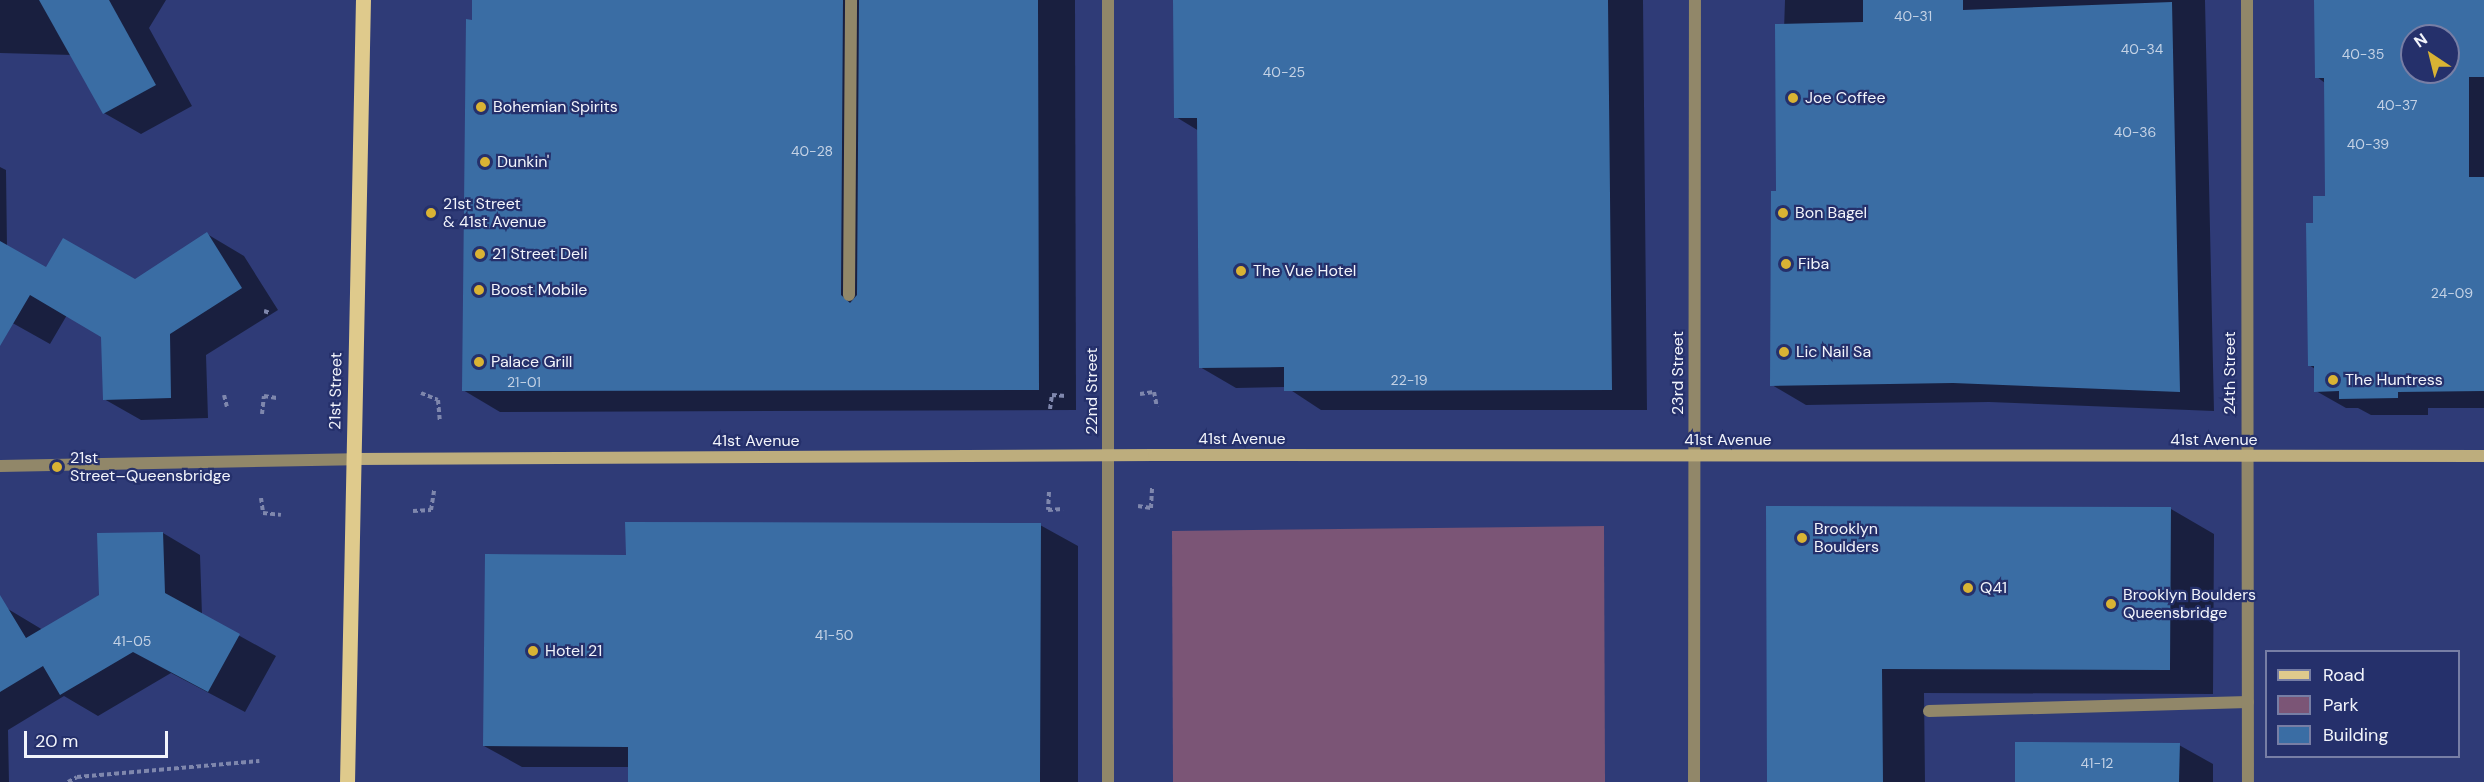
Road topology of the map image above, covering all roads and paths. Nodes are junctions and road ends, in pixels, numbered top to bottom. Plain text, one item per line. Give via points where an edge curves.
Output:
1 (363, 0) edge
2 (851, 0) edge
3 (1108, 0) edge
4 (1695, 0) edge
5 (2247, 0) edge
6 (849, 295) dead end
7 (264, 311) dead end
8 (270, 313) dead end
9 (421, 393) dead end
10 (1139, 394) dead end
11 (224, 395) dead end
12 (1066, 396) dead end
13 (277, 398) dead end
14 (227, 407) dead end
15 (1157, 407) dead end
16 (1050, 409) dead end
17 (262, 414) dead end
18 (441, 421) dead end
19 (1109, 455) junction
20 (1695, 456) junction
21 (2247, 456) junction
22 (2484, 456) edge
23 (353, 459) junction
24 (0, 466) edge
25 (1152, 487) dead end
26 (434, 490) dead end
27 (1049, 492) dead end
28 (261, 498) dead end
29 (1134, 506) dead end
30 (1063, 509) dead end
31 (413, 511) dead end
32 (281, 515) dead end
33 (2248, 702) junction
34 (1929, 711) dead end
35 (259, 761) dead end
36 (68, 782) edge
37 (347, 782) edge
38 (1108, 782) edge
39 (1694, 782) edge
40 (2248, 782) edge

1 - 23 main road, 21st Street
2 - 6 street
3 - 19 street, 22nd Street
4 - 20 street, 23rd Street
5 - 21 street, 24th Street
7 - 8 path
9 - 18 path via 438,400
10 - 15 path via 1154,392
11 - 14 path
12 - 16 path via 1052,395
13 - 17 path via 264,396
19 - 20 main road, 41st Avenue
19 - 23 main road, 41st Avenue
19 - 38 street, 22nd Street
20 - 21 main road, 41st Avenue
20 - 39 street, 23rd Street
21 - 22 main road, 41st Avenue
21 - 33 street, 24th Street
23 - 24 street, 41st Avenue
23 - 37 main road, 21st Street
25 - 29 path via 1151,508
26 - 31 path via 431,510
27 - 30 path via 1048,510
28 - 32 path via 263,513
33 - 34 street
33 - 40 street, 24th Street
35 - 36 path via 77,777

